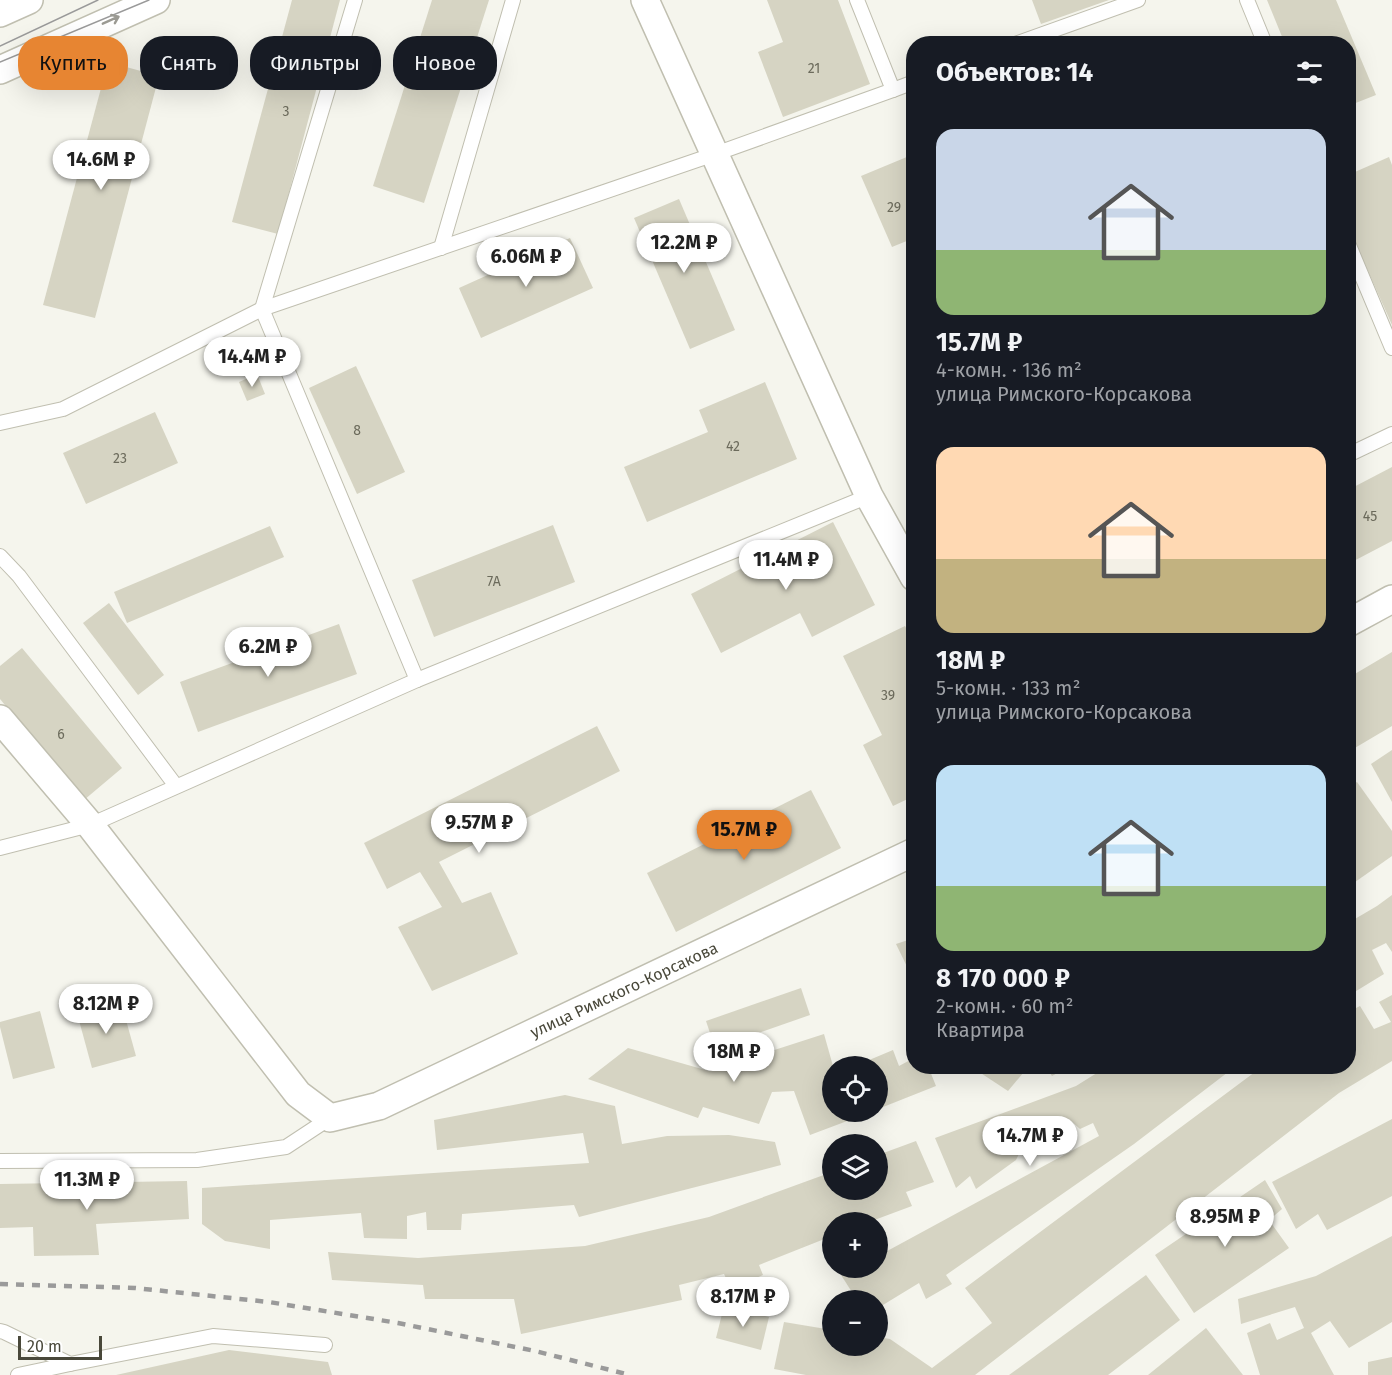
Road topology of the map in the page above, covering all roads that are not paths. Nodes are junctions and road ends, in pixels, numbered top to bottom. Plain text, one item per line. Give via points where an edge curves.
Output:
1 (29, 0) edge
2 (156, 0) edge
3 (355, 0) edge
4 (513, 0) edge
5 (645, 0) edge
6 (857, 0) edge
7 (1138, 0) edge
8 (1247, 0) edge
9 (0, 13) edge
10 (1037, 36) edge
11 (1262, 36) edge
12 (0, 70) edge
13 (906, 85) edge
14 (893, 90) junction
15 (715, 154) junction
16 (441, 248) junction
17 (1356, 262) edge
18 (262, 309) junction
19 (1392, 348) edge
20 (0, 423) edge
21 (1392, 435) edge
22 (1356, 451) edge
23 (869, 495) junction
24 (0, 556) edge
25 (906, 562) edge
26 (1392, 599) edge
27 (1356, 619) edge
28 (417, 680) junction
29 (0, 719) edge
30 (176, 786) junction
31 (90, 825) junction
32 (0, 848) edge
33 (906, 856) edge
34 (330, 1118) junction
35 (0, 1161) edge
36 (0, 1331) edge
37 (325, 1345) dead end
38 (70, 1364) junction
39 (18, 1375) edge

1 - 9 street
12 -> 2 street
3 - 18 lane
4 - 16 lane
5 - 15 street
6 - 14 lane
7 - 10 lane
8 - 11 lane
13 - 14 lane
14 - 15 lane
15 - 16 lane
15 - 23 street
16 - 18 lane
17 - 19 lane
18 - 20 lane via 63,409
18 - 28 lane
21 - 22 lane
23 - 25 street
23 - 28 lane
24 - 30 lane
26 - 27 street
28 - 30 lane
29 - 31 street
30 - 31 lane
31 - 32 lane
31 - 34 street via 298,1094
33 - 34 street, улица Римского-Корсакова via 379,1106
34 - 35 lane via 286,1147 197,1160
36 - 38 lane
37 - 38 lane via 213,1336
38 - 39 lane

